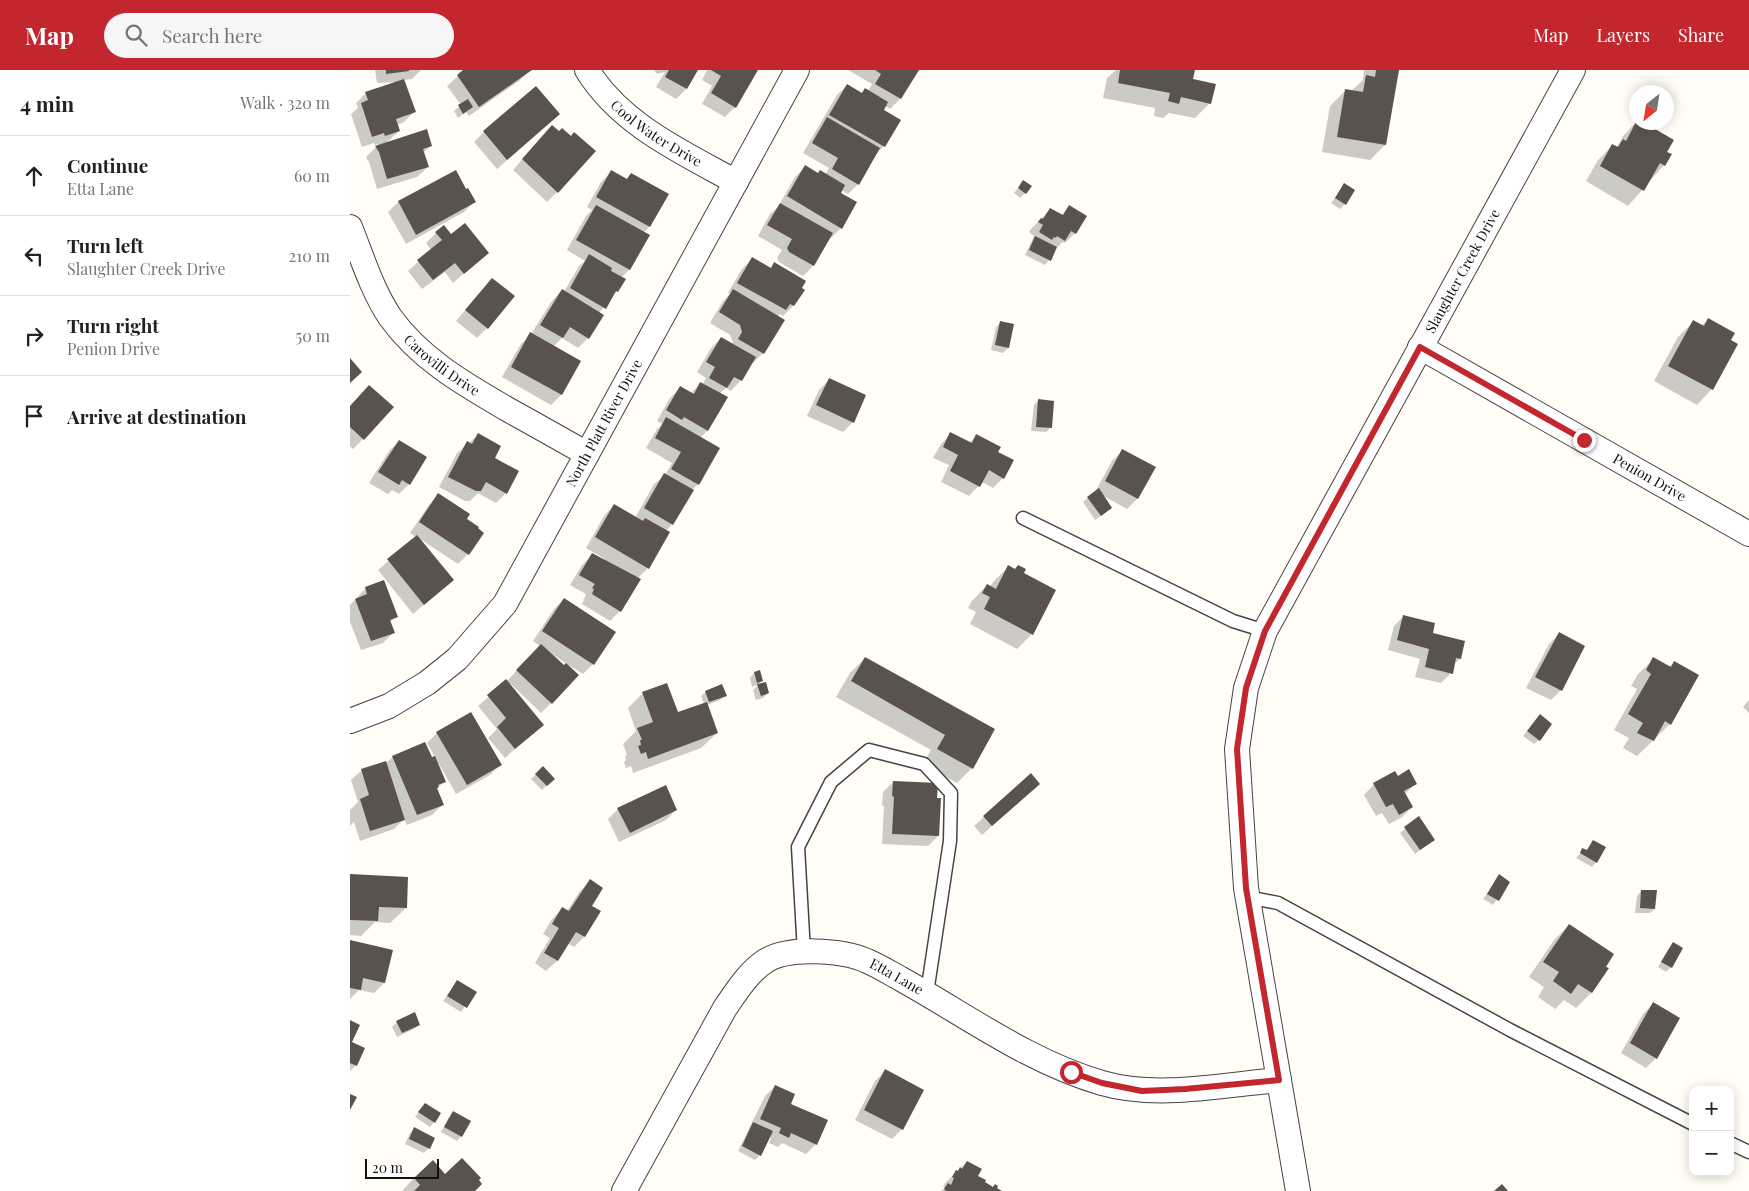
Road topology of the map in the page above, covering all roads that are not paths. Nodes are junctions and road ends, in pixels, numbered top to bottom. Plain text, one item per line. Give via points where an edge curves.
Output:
1 (588, 70) edge
2 (797, 70) edge
3 (1573, 70) edge
4 (736, 182) junction
5 (350, 227) edge
6 (1420, 347) junction
7 (587, 454) junction
8 (1023, 518) dead end
9 (1749, 534) edge
10 (1265, 631) junction
11 (350, 720) edge
12 (1247, 897) junction
13 (804, 952) junction
14 (926, 993) junction
15 (1279, 1080) junction
16 (1689, 1122) edge
17 (1734, 1145) edge
18 (1749, 1152) edge
19 (624, 1191) edge
20 (1298, 1191) edge

1 - 4 street, Cool Water Drive via 593,80 636,123 668,145
2 - 4 street, North Platt River Drive
3 - 6 street, Slaughter Creek Drive
4 - 7 street, North Platt River Drive
5 - 7 street, Carovilli Drive via 373,286 390,318 411,342 437,366 466,385
6 - 9 street, Penion Drive
6 - 10 street, Slaughter Creek Drive
7 - 11 street, North Platt River Drive via 505,604 481,634 457,660 427,683 389,706
8 - 10 lane via 1233,621
10 - 12 street, Slaughter Creek Drive via 1246,688 1237,749
12 - 15 street, Slaughter Creek Drive
12 - 16 lane via 1278,903 1510,1030
13 - 14 street, Etta Lane via 826,951 866,960
13 - 14 lane via 798,847 831,782 869,750 924,764 951,793 950,841
13 - 19 street, Etta Lane via 765,961 740,987 725,1008
14 - 15 street, Etta Lane via 1027,1052 1102,1083 1142,1091
15 - 20 street, Slaughter Creek Drive
17 - 18 lane

